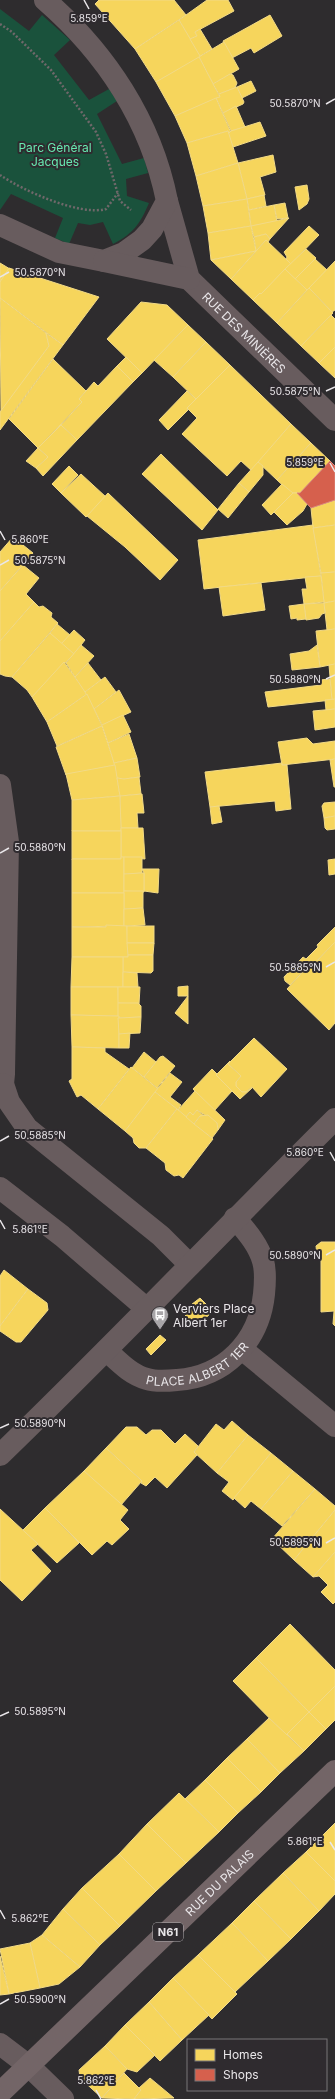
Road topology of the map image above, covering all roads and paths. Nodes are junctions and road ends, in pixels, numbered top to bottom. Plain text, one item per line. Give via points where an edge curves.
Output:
1 (45, 0) edge
2 (0, 24) edge
3 (0, 175) edge
4 (167, 201) junction
5 (0, 225) edge
6 (104, 261) junction
7 (189, 279) junction
8 (335, 420) edge
9 (0, 785) edge
10 (2, 1088) edge
11 (335, 1119) edge
12 (0, 1188) edge
13 (235, 1218) junction
14 (190, 1265) junction
15 (147, 1309) junction
16 (242, 1349) junction
17 (107, 1351) junction
18 (335, 1426) edge
19 (0, 1455) edge
20 (335, 1771) edge
21 (0, 2044) edge
22 (29, 2066) junction
23 (0, 2093) edge
24 (64, 2099) edge

1 - 4 street via 88,41 140,119 159,164
2 - 3 path via 12,32 51,70 96,132 118,193 106,209 96,212 46,199
4 - 6 street via 152,229 142,240 124,253
4 - 7 street
5 - 6 street via 59,252
6 - 7 street
7 - 8 street, RUE DES MINIÈRES
9 - 10 street via 8,842
10 - 14 street via 27,1128 161,1236
11 - 13 street
12 - 15 street via 74,1246
13 - 14 street
13 - 16 street, PLACE ALBERT 1ER via 251,1236 263,1261 265,1282 263,1304 256,1327
14 - 15 street
15 - 17 street
16 - 17 street, PLACE ALBERT 1ER via 210,1373 196,1378 164,1381 134,1374
16 - 18 street
17 - 19 street
20 - 22 main road, RUE DU PALAIS / N61
21 - 22 street
22 - 23 main road, RUE DU PALAIS / N61
22 - 24 street

